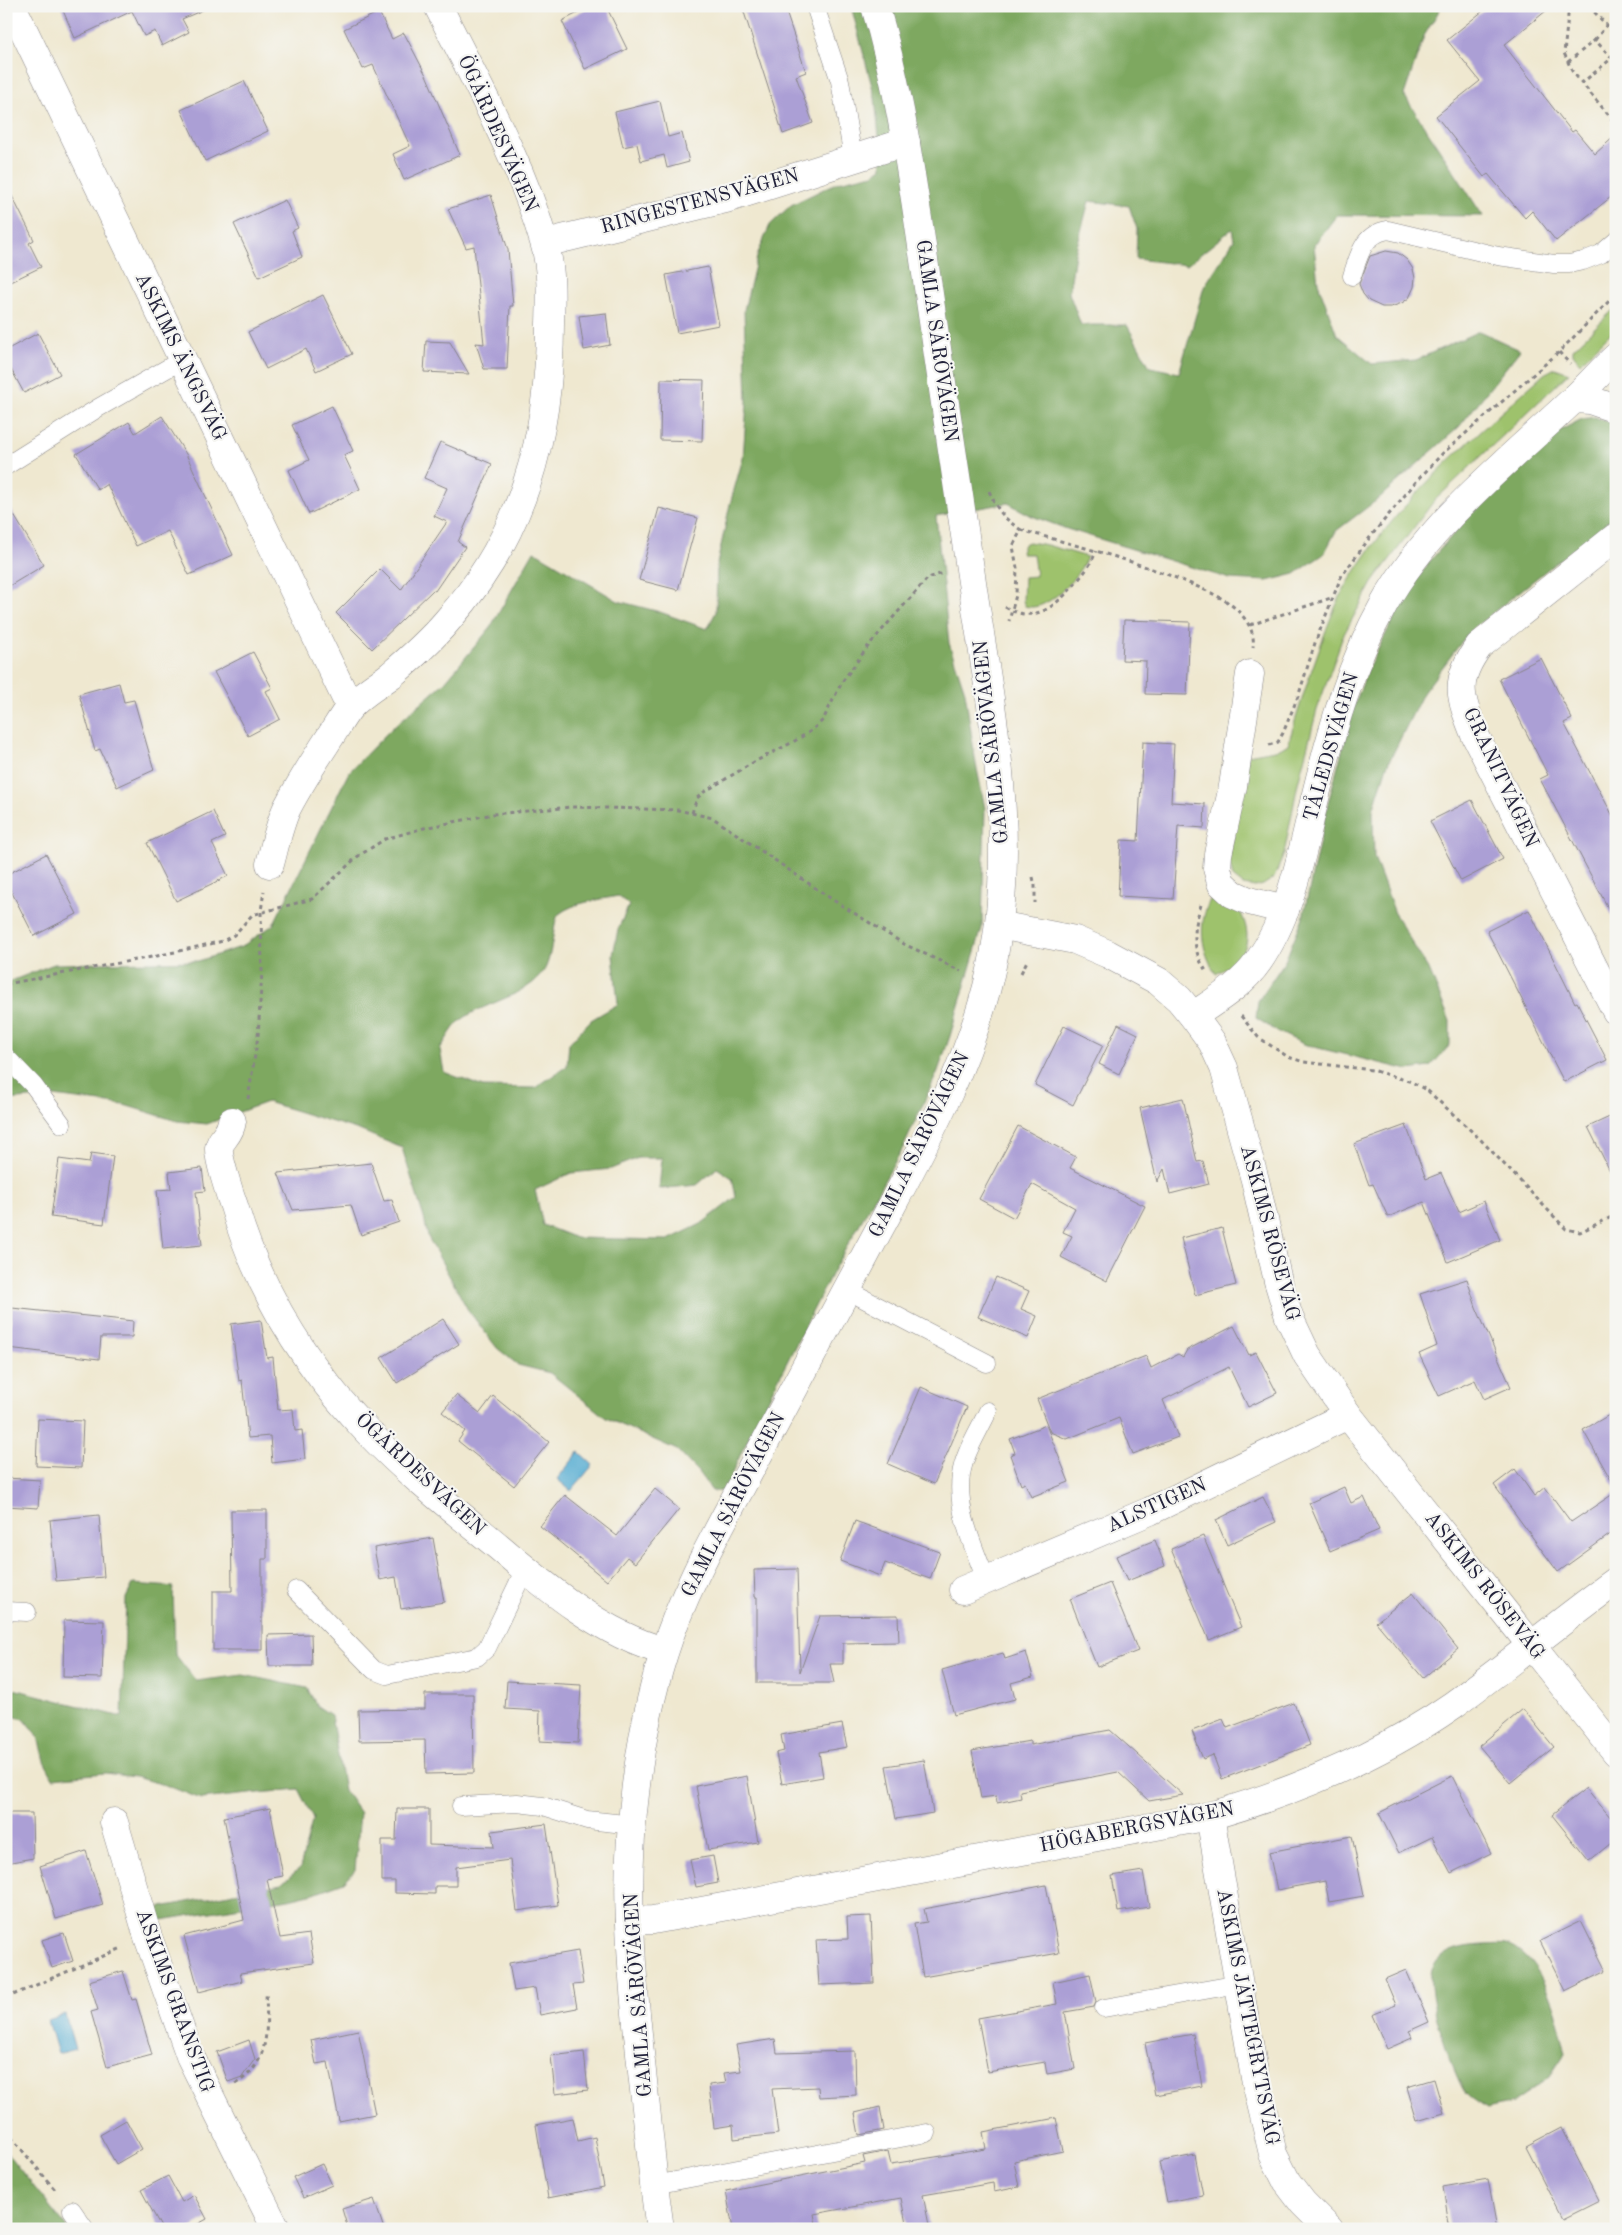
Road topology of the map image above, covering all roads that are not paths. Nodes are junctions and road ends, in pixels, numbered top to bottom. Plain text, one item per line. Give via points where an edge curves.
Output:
1 (12, 6) edge
2 (438, 6) edge
3 (815, 6) edge
4 (875, 6) edge
5 (906, 142) junction
6 (854, 158) junction
7 (1616, 241) edge
8 (544, 242) junction
9 (1352, 276) dead end
10 (1616, 357) edge
11 (182, 360) junction
12 (1574, 399) junction
13 (1616, 409) edge
14 (6, 466) edge
15 (1616, 537) edge
16 (1250, 674) road end
17 (350, 707) junction
18 (270, 864) dead end
19 (1285, 910) junction
20 (999, 925) junction
21 (1616, 1011) edge
22 (1193, 1016) junction
23 (6, 1057) edge
24 (232, 1121) road end
25 (62, 1124) dead end
26 (847, 1290) junction
27 (987, 1363) dead end
28 (988, 1411) dead end
29 (1348, 1416) junction
30 (525, 1569) junction
31 (1616, 1581) edge
32 (974, 1585) joint
33 (296, 1590) dead end
34 (6, 1611) edge
35 (26, 1612) dead end
36 (1531, 1646) junction
37 (664, 1651) junction
38 (1616, 1752) edge
39 (461, 1806) dead end
40 (1210, 1816) junction
41 (114, 1822) dead end
42 (634, 1825) junction
43 (630, 1921) junction
44 (1239, 1984) junction
45 (1104, 2008) dead end
46 (927, 2132) dead end
47 (654, 2185) junction
48 (72, 2210) road end
49 (86, 2229) edge
50 (276, 2229) edge
51 (660, 2229) edge
52 (1329, 2229) edge

1 - 11 street, ASKIMS ÄNGSVÄG
2 - 8 street, ÖGÄRDESVÄGEN via 504,137
3 - 6 lane via 840,81
4 - 5 street, GAMLA SÄRÖVÄGEN via 887,46
5 - 6 street, RINGESTENSVÄGEN
5 - 20 street, GAMLA SÄRÖVÄGEN via 980,632 1002,806 1005,849
6 - 8 street, RINGESTENSVÄGEN via 726,199
7 - 9 lane via 1601,254 1583,261 1554,264 1498,256 1388,230 1375,233 1364,243
8 - 17 street, ÖGÄRDESVÄGEN via 550,296 547,400 532,471 510,529 470,593 448,620 414,656
10 - 12 street, TÅLEDSVÄGEN
11 - 14 lane
11 - 17 street, ASKIMS ÄNGSVÄG
12 - 13 street via 1590,400
12 - 19 street, TÅLEDSVÄGEN via 1462,503 1402,573 1384,604 1359,655 1335,722
15 - 21 street, GRANITVÄGEN via 1479,646 1466,663 1462,678 1465,710 1475,735
16 - 19 street via 1217,868 1221,883 1233,894
17 - 18 street, ÖGÄRDESVÄGEN via 286,810
19 - 22 street, TÅLEDSVÄGEN via 1246,977
20 - 22 street, ASKIMS RÖSEVÄG via 1075,940 1108,954 1158,981
20 - 26 street, GAMLA SÄRÖVÄGEN via 989,982 956,1080
22 - 29 street, ASKIMS RÖSEVÄG via 1212,1042 1224,1068 1289,1317 1307,1355
23 - 25 lane via 34,1086
24 - 30 street, ÖGÄRDESVÄGEN via 231,1131 219,1148 243,1239 262,1281 302,1350 368,1432
26 - 27 lane
26 - 37 street, GAMLA SÄRÖVÄGEN via 700,1569
28 - 32 lane via 961,1475
29 - 32 street, ALSTIGEN via 1150,1511
29 - 36 street, ASKIMS RÖSEVÄG
30 - 33 lane via 487,1648 477,1657 387,1675 374,1670
30 - 37 street, ÖGÄRDESVÄGEN via 591,1617 640,1645
31 - 36 street, HÖGABERGSVÄGEN
34 - 35 lane
36 - 38 street, ASKIMS RÖSEVÄG
36 - 40 street, HÖGABERGSVÄGEN via 1452,1705 1356,1760 1302,1785
37 - 42 street, GAMLA SÄRÖVÄGEN via 648,1716
39 - 42 lane via 517,1803 543,1806 587,1820
40 - 43 street, HÖGABERGSVÄGEN via 653,1920
40 - 44 street, ASKIMS JÄTTEGRYTSVÄG
41 - 50 street, ASKIMS GRANSTIG via 148,1937 190,2056
42 - 43 street, GAMLA SÄRÖVÄGEN
43 - 47 street, GAMLA SÄRÖVÄGEN
44 - 45 lane
44 - 52 street, ASKIMS JÄTTEGRYTSVÄG via 1255,2078 1273,2154 1287,2182
46 - 47 lane
47 - 51 street, GAMLA SÄRÖVÄGEN
48 - 49 lane

